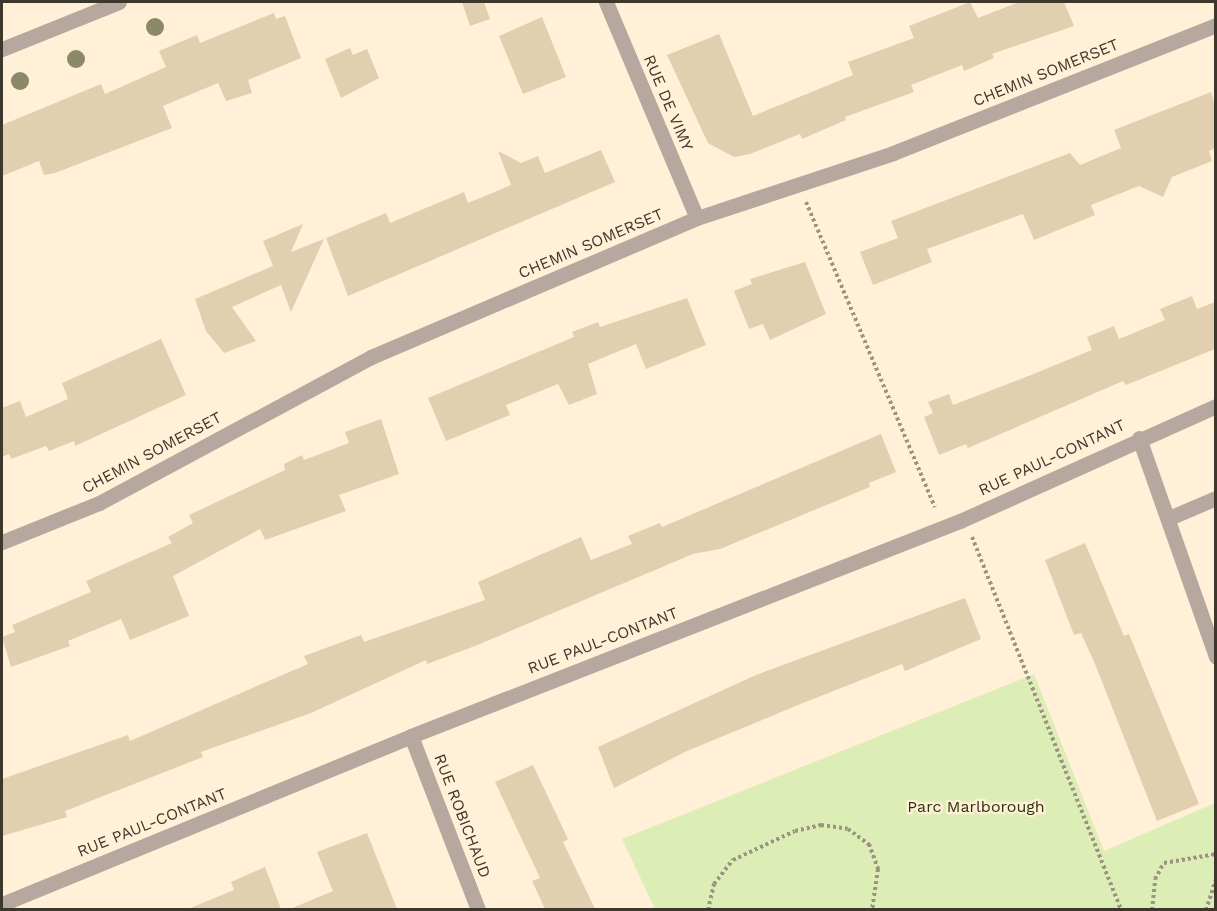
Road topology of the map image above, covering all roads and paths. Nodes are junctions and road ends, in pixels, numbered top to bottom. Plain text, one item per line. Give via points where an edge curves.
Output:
1 (119, 2) edge
2 (606, 2) edge
3 (1215, 25) edge
4 (2, 49) edge
5 (799, 184) junction
6 (697, 218) junction
7 (1215, 406) edge
8 (1139, 438) junction
9 (1215, 498) edge
10 (1169, 518) junction
11 (965, 519) junction
12 (944, 527) junction
13 (2, 542) edge
14 (1215, 657) edge
15 (411, 736) junction
16 (1215, 854) edge
17 (1215, 880) edge
18 (2, 904) edge
19 (478, 909) edge
20 (708, 909) edge
21 (872, 909) edge
22 (1121, 909) edge
23 (1152, 909) edge
24 (1206, 909) edge

1 - 4 street
2 - 6 street, RUE DE VIMY
3 - 5 street, CHEMIN SOMERSET via 893,153
5 - 6 street, CHEMIN SOMERSET
5 - 12 path
6 - 13 street, CHEMIN SOMERSET via 371,357 99,503
7 - 8 street, RUE PAUL-CONTANT
8 - 10 street
8 - 11 street, RUE PAUL-CONTANT
9 - 10 street
10 - 14 street
11 - 12 street, RUE PAUL-CONTANT
11 - 22 path
12 - 15 street, RUE PAUL-CONTANT
15 - 18 street, RUE PAUL-CONTANT
15 - 19 street, RUE ROBICHAUD
16 - 23 path via 1164,863 1155,879
17 - 24 path
20 - 21 path via 714,884 733,860 795,831 820,825 848,829 869,844 878,869

